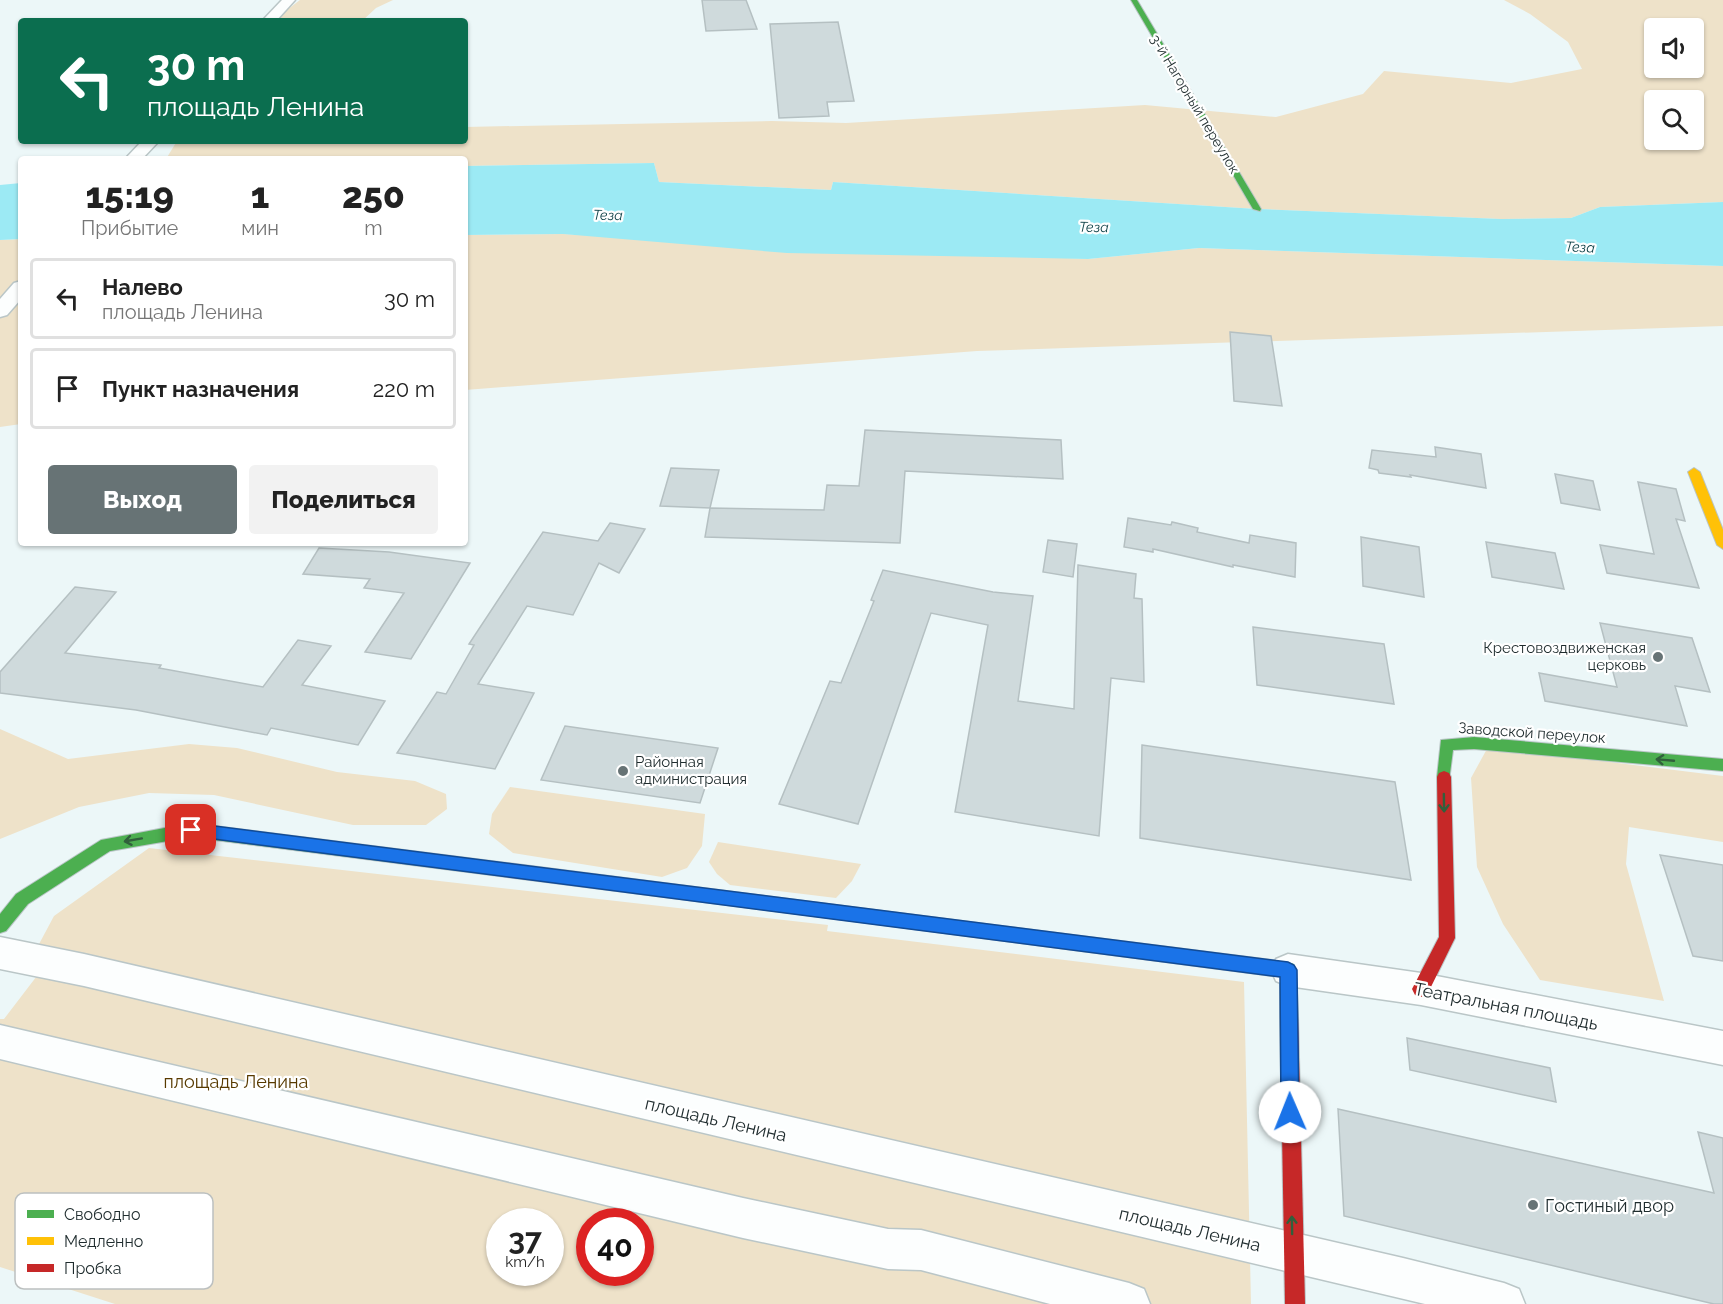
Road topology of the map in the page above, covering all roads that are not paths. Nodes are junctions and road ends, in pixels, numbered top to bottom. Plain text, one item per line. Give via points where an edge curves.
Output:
1 (289, 0) edge
2 (1134, 0) edge
3 (272, 18) edge
4 (148, 144) edge
5 (136, 156) edge
6 (1257, 208) dead end
7 (18, 290) edge
8 (0, 311) edge
9 (1694, 472) dead end
10 (1723, 545) edge
11 (1723, 765) edge
12 (11, 901) edge
13 (0, 926) edge
14 (0, 953) edge
15 (1288, 970) junction
16 (1421, 989) junction
17 (0, 1042) edge
18 (1723, 1048) edge
19 (1292, 1252) junction
20 (1129, 1304) edge
21 (1295, 1304) edge
22 (1504, 1304) edge

1 - 3 street
2 - 6 street, 3-й Нагорный переулок
4 - 5 street
7 - 8 street
9 - 10 street
11 -> 16 street, Заводской переулок via 1474,743 1446,744 1446,938
12 - 13 street
15 -> 12 street via 191,830 107,845
14 - 19 street, площадь Ленина
15 - 16 street, Театральная площадь
19 -> 15 street
16 - 18 street, Театральная площадь
17 - 20 street via 743,1218 888,1249 921,1250
19 - 21 street
19 - 22 street, площадь Ленина

